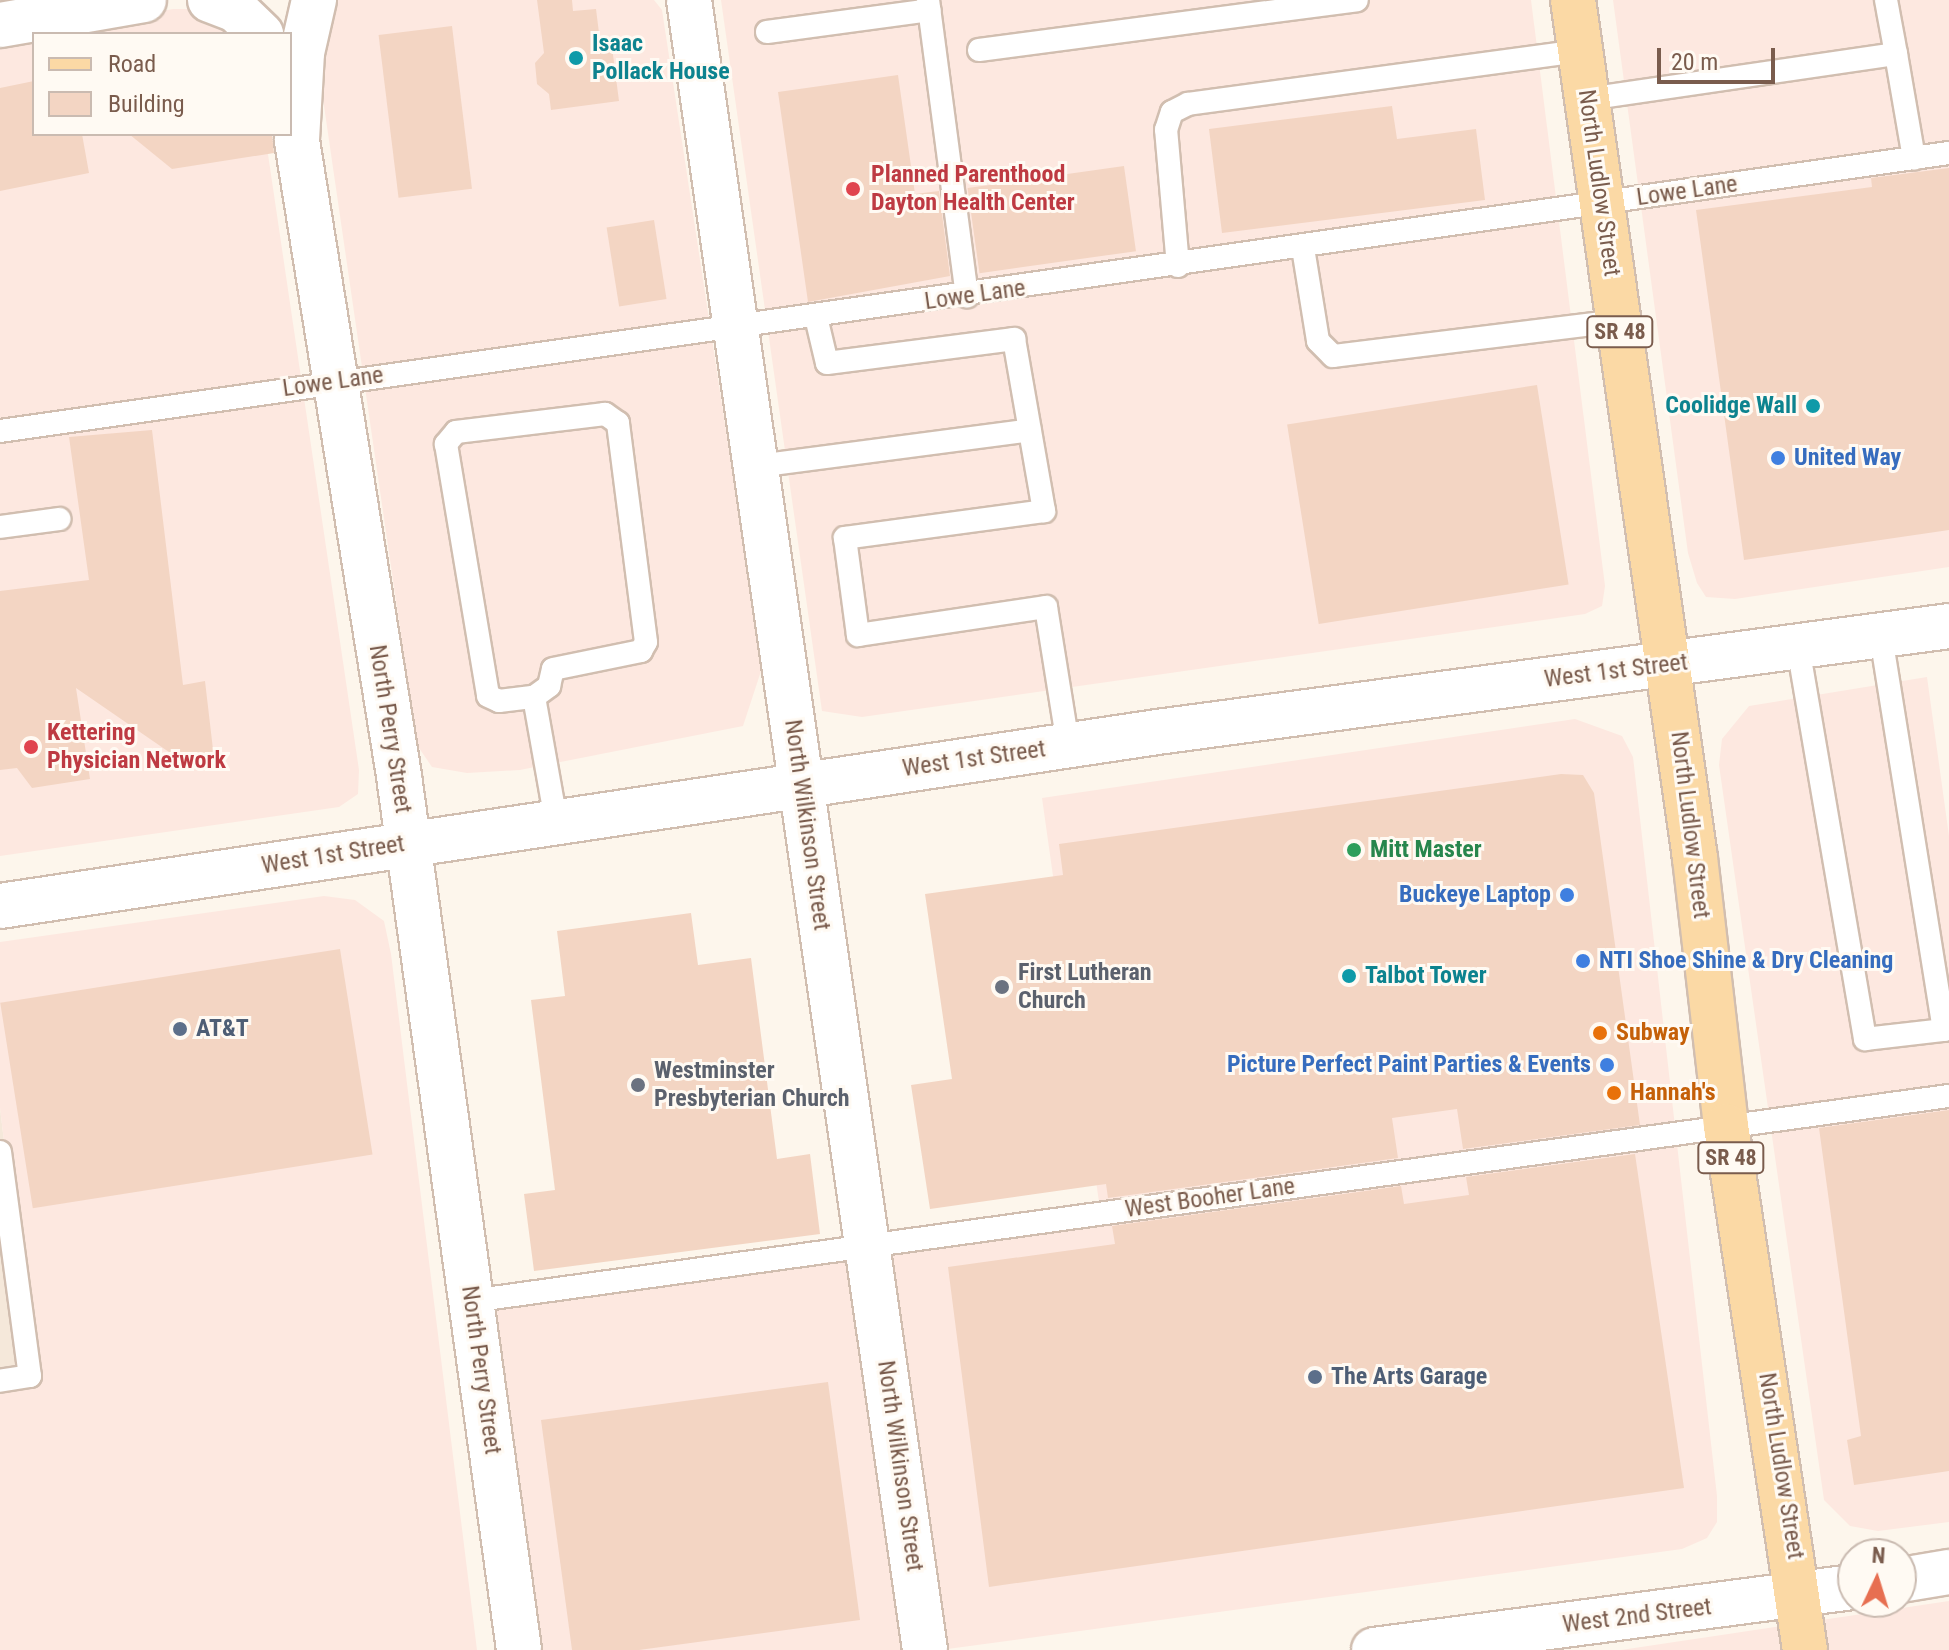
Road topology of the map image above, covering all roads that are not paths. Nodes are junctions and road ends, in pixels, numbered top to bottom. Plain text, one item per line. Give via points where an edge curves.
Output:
1 (144, 0) edge
2 (210, 0) edge
3 (314, 0) edge
4 (689, 0) edge
5 (1357, 0) edge
6 (1573, 0) edge
7 (1886, 0) edge
8 (929, 5) edge
9 (0, 25) edge
10 (259, 32) edge
11 (767, 32) dead end
12 (979, 50) dead end
13 (1580, 51) junction
14 (1896, 54) junction
15 (1587, 99) junction
16 (294, 129) edge
17 (1949, 153) edge
18 (1914, 158) junction
19 (1601, 203) junction
20 (1303, 248) junction
21 (1178, 266) junction
22 (967, 296) junction
23 (816, 317) junction
24 (1618, 321) junction
25 (739, 329) junction
26 (335, 382) junction
27 (1030, 430) junction
28 (0, 431) edge
29 (758, 466) junction
30 (59, 519) dead end
31 (0, 527) edge
32 (1949, 626) edge
33 (1881, 635) junction
34 (1798, 647) junction
35 (1668, 665) junction
36 (534, 697) junction
37 (1068, 745) junction
38 (800, 784) junction
39 (556, 821) junction
40 (408, 844) junction
41 (0, 906) edge
42 (1949, 1096) edge
43 (1726, 1126) junction
44 (0, 1152) edge
45 (868, 1246) junction
46 (471, 1301) junction
47 (0, 1381) edge
48 (1949, 1572) edge
49 (1917, 1577) edge
50 (1837, 1589) edge
51 (1799, 1594) junction
52 (519, 1650) edge
53 (925, 1650) edge
54 (1374, 1650) edge
55 (1805, 1650) edge

1 - 9 main road
2 - 10 main road via 236,10
3 - 16 main road, North Perry Street
4 - 25 main road, North Wilkinson Street
5 - 12 lane
6 - 13 main road, North Ludlow Street / SR 48
7 - 14 lane
8 - 11 lane
8 - 22 lane
13 - 15 main road, North Ludlow Street / SR 48
13 - 21 lane via 1188,104 1172,112 1166,130
14 - 15 lane
14 - 18 lane
15 - 19 main road, North Ludlow Street / SR 48
16 - 26 main road, North Perry Street
17 - 18 lane, Lowe Lane
18 - 19 lane, Lowe Lane
19 - 20 lane, Lowe Lane
19 - 24 main road, North Ludlow Street / SR 48
20 - 21 lane, Lowe Lane
20 - 24 lane via 1318,341 1333,356
21 - 22 lane, Lowe Lane
22 - 23 lane, Lowe Lane
23 - 25 lane, Lowe Lane
23 - 27 lane via 827,363 1014,339
24 - 35 main road, North Ludlow Street / SR 48
25 - 26 lane, Lowe Lane
25 - 29 main road, North Wilkinson Street
26 - 28 lane, Lowe Lane
26 - 40 main road, North Perry Street
27 - 29 lane
27 - 37 lane via 1044,511 845,538 858,635 1046,607
29 - 38 main road, North Wilkinson Street
30 - 31 lane
32 - 33 main road, West 1st Street
33 - 34 main road, West 1st Street
33 - 34 lane via 1944,1030 1865,1039
34 - 35 main road, West 1st Street
35 - 37 main road, West 1st Street
35 - 43 main road, North Ludlow Street / SR 48
36 - 36 lane via 499,701 488,696 446,444 456,432 605,414 618,423 646,642 641,651 553,669 549,686
36 - 39 lane
37 - 38 main road, West 1st Street
38 - 39 main road, West 1st Street
38 - 45 main road, North Wilkinson Street
39 - 40 main road, West 1st Street
40 - 41 main road, West 1st Street
40 - 46 main road, North Perry Street
42 - 43 lane, West Booher Lane
43 - 45 lane, West Booher Lane
43 - 51 main road, North Ludlow Street / SR 48
44 - 47 lane via 30,1376
45 - 46 lane, West Booher Lane
45 - 53 main road, North Wilkinson Street
46 - 52 main road, North Perry Street
48 - 49 main road
50 - 51 main road, West 2nd Street
51 - 54 main road, West 2nd Street
51 - 55 main road, North Ludlow Street / SR 48

